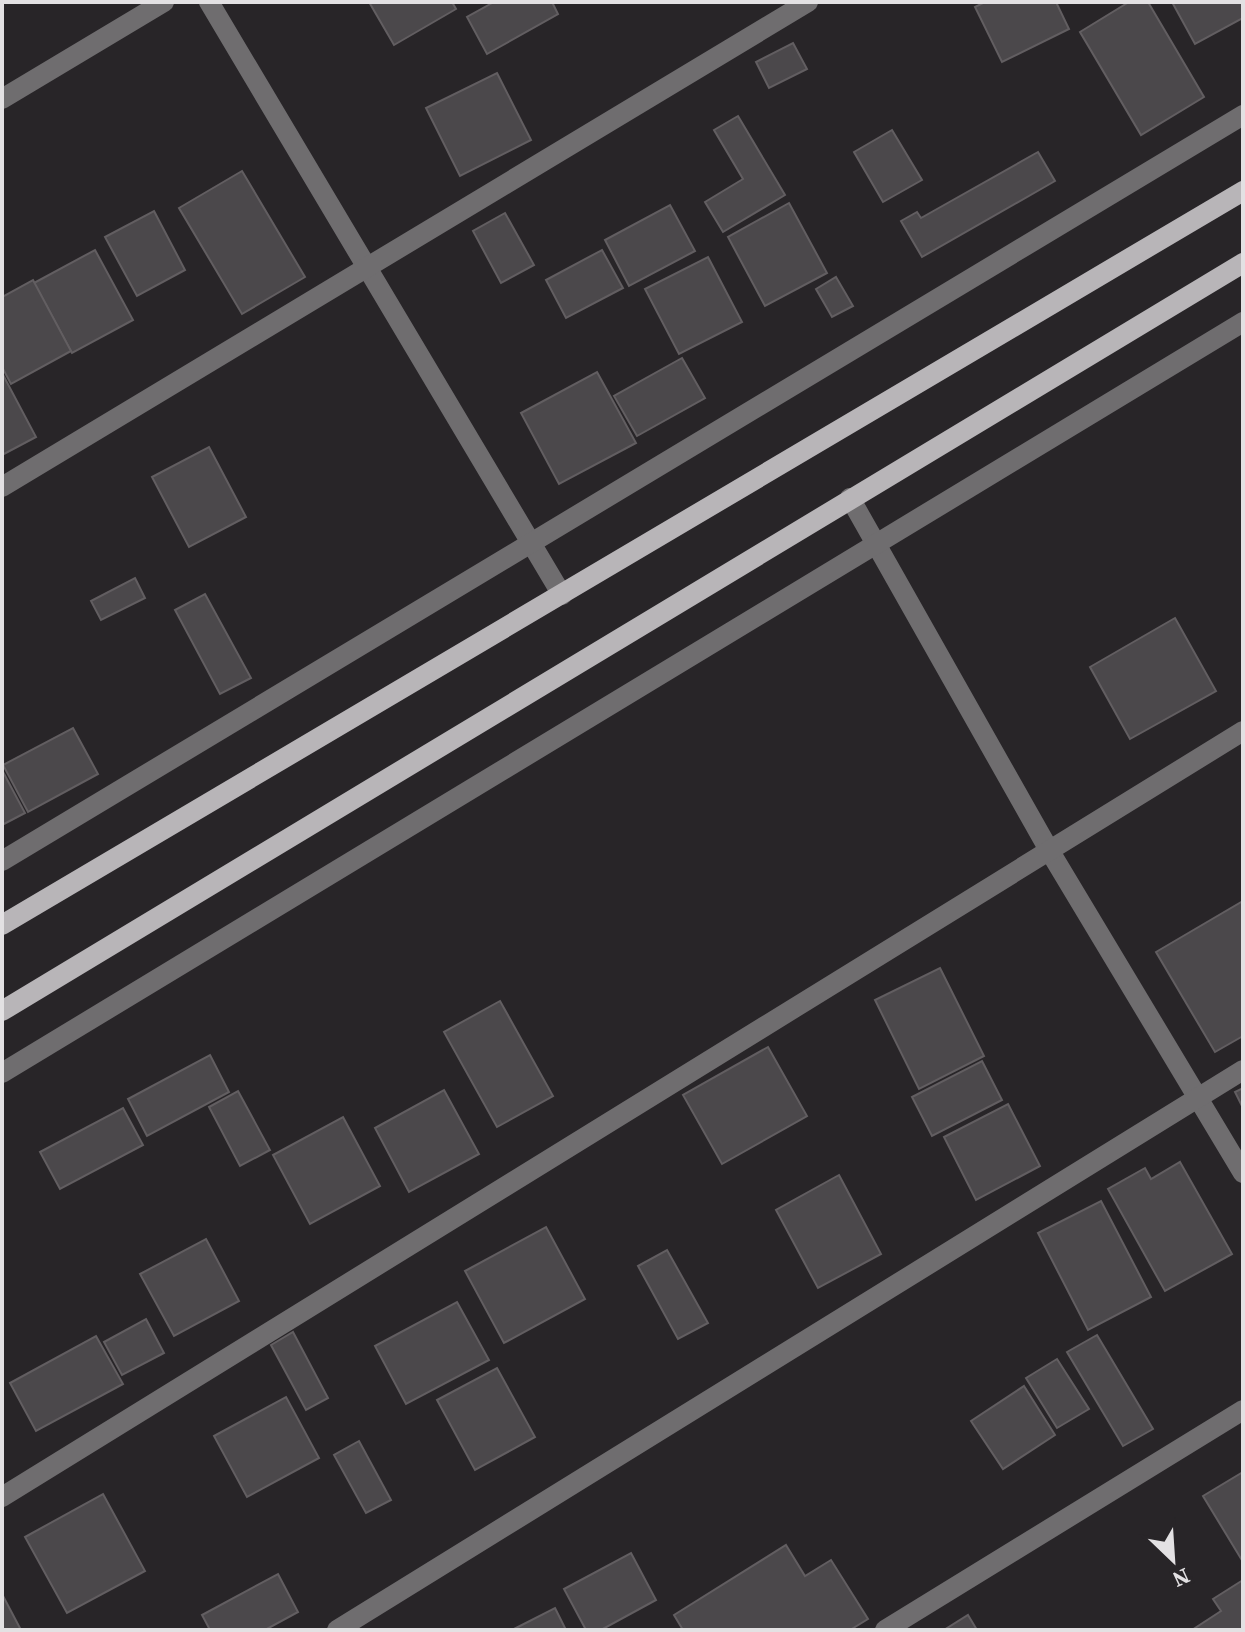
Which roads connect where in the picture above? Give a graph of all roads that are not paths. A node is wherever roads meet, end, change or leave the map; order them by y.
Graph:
1 (164, 2) edge
2 (209, 2) edge
3 (808, 2) edge
4 (2, 99) edge
5 (1243, 115) edge
6 (1243, 191) edge
7 (1243, 263) edge
8 (367, 267) junction
9 (1243, 322) edge
10 (2, 487) edge
11 (850, 498) junction
12 (531, 543) junction
13 (877, 544) junction
14 (562, 595) junction
15 (1243, 731) edge
16 (1049, 850) junction
17 (2, 861) edge
18 (2, 925) edge
19 (2, 1011) edge
20 (1243, 1070) edge
21 (2, 1073) edge
22 (1197, 1098) junction
23 (1243, 1173) edge
24 (1243, 1410) edge
25 (2, 1497) edge
26 (337, 1630) edge
27 (885, 1630) edge

1 - 4 street
2 - 8 street
3 - 8 street
5 - 12 street
6 - 14 main road
7 - 11 main road
8 - 10 street
8 - 12 street
9 - 13 street
11 - 13 street
11 - 19 main road
12 - 14 street
12 - 17 street
13 - 16 street
13 - 21 street
14 - 18 main road
15 - 16 street
16 - 22 street
16 - 25 street
20 - 22 street
22 - 23 street
22 - 26 street
24 - 27 street

